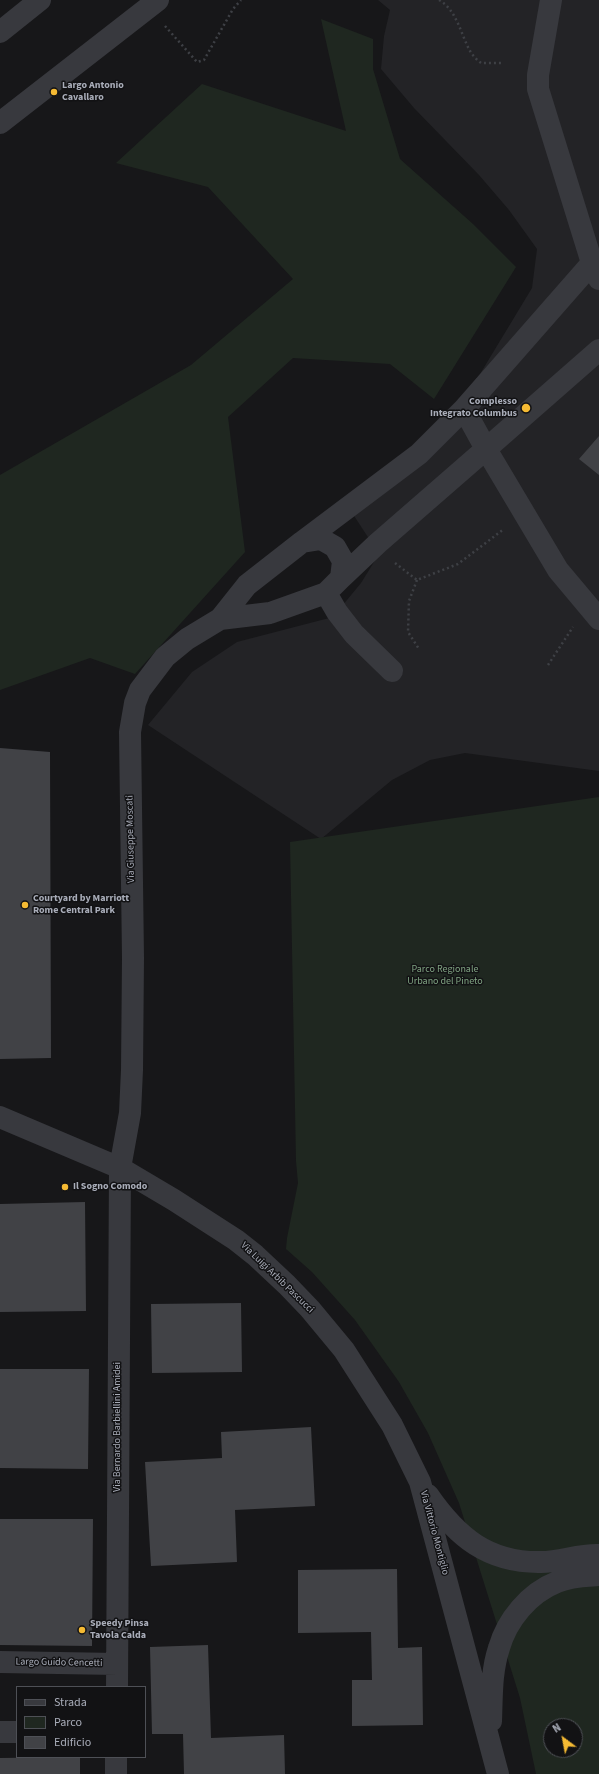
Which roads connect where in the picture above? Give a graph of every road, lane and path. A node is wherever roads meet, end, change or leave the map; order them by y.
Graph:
1 (40, 0) edge
2 (241, 0) edge
3 (440, 0) edge
4 (551, 0) edge
5 (154, 4) edge
6 (0, 32) edge
7 (501, 63) dead end
8 (0, 124) edge
9 (596, 271) edge
10 (599, 350) edge
11 (464, 409) junction
12 (486, 449) junction
13 (525, 514) junction
14 (302, 542) junction
15 (378, 543) junction
16 (341, 578) junction
17 (417, 580) junction
18 (326, 593) junction
19 (220, 619) junction
20 (599, 619) edge
21 (418, 649) dead end
22 (392, 671) dead end
23 (0, 1117) edge
24 (120, 1168) junction
25 (420, 1482) junction
26 (599, 1555) edge
27 (599, 1575) edge
28 (0, 1662) edge
29 (117, 1664) junction
30 (117, 1686) edge
31 (0, 1732) edge
32 (16, 1732) edge
33 (490, 1742) junction
34 (116, 1758) edge
35 (116, 1774) edge
36 (498, 1774) edge

1 - 6 street
2 - 5 path
3 - 7 path
4 - 9 street
5 - 8 street
9 - 11 street, Via Giuseppe Moscati
10 - 12 street, Via Giuseppe Moscati
11 - 12 street
11 - 14 street, Via Giuseppe Moscati
12 - 13 street
12 - 15 street, Via Giuseppe Moscati
13 - 17 path
13 - 20 street
14 - 16 street
14 - 19 street, Via Giuseppe Moscati
15 - 16 street, Via Giuseppe Moscati
15 - 17 path
16 - 18 street, Via Giuseppe Moscati
17 - 21 path
18 - 19 street, Via Giuseppe Moscati
18 - 22 street
19 - 24 street, Via Giuseppe Moscati
23 - 24 street, Via Luigi Arbib Pascucci
24 - 25 street, Via Luigi Arbib Pascucci
24 - 29 street, Via Bernardo Barbiellini Amidei
25 - 26 street, Via Vittorio Montiglio
25 - 33 street, Via Vittorio Montiglio
27 - 33 street, Via Vittorio Montiglio
28 - 29 street, Largo Guido Cencetti
29 - 30 street, Via Bernardo Barbiellini Amidei
31 - 32 street
33 - 36 street, Via Vittorio Montiglio
34 - 35 street

